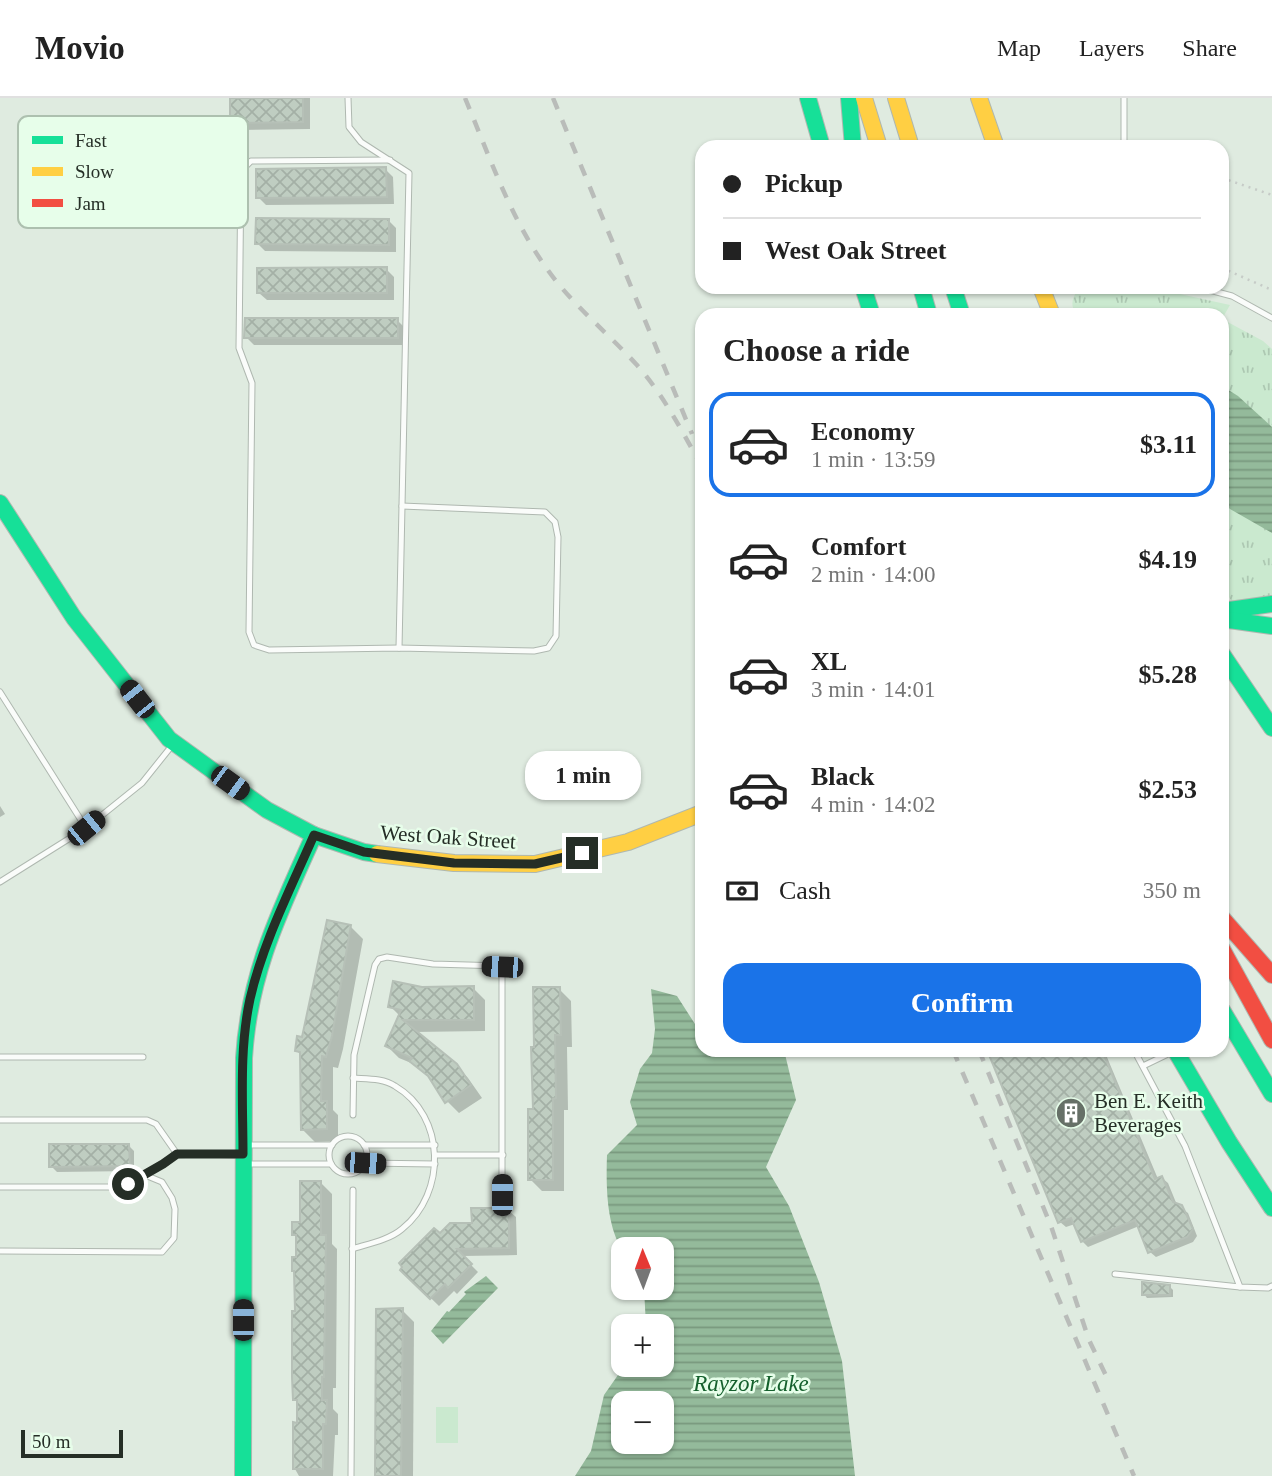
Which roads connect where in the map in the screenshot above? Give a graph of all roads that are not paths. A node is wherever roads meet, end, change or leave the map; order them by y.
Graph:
1 (348, 98) edge
2 (808, 98) edge
3 (849, 98) edge
4 (864, 98) edge
5 (896, 98) edge
6 (979, 98) edge
7 (1124, 98) edge
8 (820, 140) edge
9 (852, 140) edge
10 (877, 140) edge
11 (909, 140) edge
12 (994, 140) edge
13 (1124, 140) edge
14 (390, 160) junction
15 (248, 164) edge
16 (240, 228) edge
17 (1224, 294) edge
18 (1272, 318) edge
19 (0, 503) edge
20 (402, 506) junction
21 (1272, 604) edge
22 (1229, 610) edge
23 (1229, 620) edge
24 (1272, 626) edge
25 (400, 648) junction
26 (1229, 664) edge
27 (0, 692) edge
28 (1272, 728) edge
29 (174, 743) junction
30 (695, 816) edge
31 (86, 828) junction
32 (314, 835) junction
33 (0, 882) edge
34 (1229, 926) edge
35 (1229, 962) edge
36 (1272, 975) edge
37 (1229, 1022) edge
38 (1272, 1040) edge
39 (1138, 1057) edge
40 (1161, 1057) edge
41 (1179, 1057) edge
42 (0, 1058) edge
43 (143, 1058) dead end
44 (1143, 1066) junction
45 (353, 1077) junction
46 (1272, 1094) edge
47 (353, 1115) dead end
48 (0, 1120) edge
49 (332, 1145) junction
50 (435, 1145) junction
51 (364, 1146) junction
52 (177, 1154) junction
53 (243, 1155) junction
54 (435, 1155) junction
55 (503, 1155) junction
56 (365, 1163) junction
57 (331, 1164) junction
58 (435, 1164) junction
59 (145, 1175) junction
60 (0, 1187) edge
61 (353, 1190) dead end
62 (502, 1195) dead end
63 (1272, 1208) edge
64 (352, 1249) junction
65 (0, 1251) edge
66 (1115, 1274) dead end
67 (1272, 1286) edge
68 (1240, 1287) junction
69 (243, 1476) edge
70 (351, 1476) edge

1 - 14 lane
2 - 8 main road
3 - 9 main road
4 - 10 main road
5 - 11 main road
6 - 12 main road
7 - 13 lane
14 - 15 lane
14 - 20 lane
16 - 25 lane
17 - 18 lane
19 - 29 main road, West Oak Street
20 - 25 lane
20 - 25 lane
21 - 22 main road
23 - 24 main road
26 - 28 main road
27 - 31 lane
29 - 31 lane
29 - 32 main road, West Oak Street
30 - 32 main road, West Oak Street
31 - 33 lane
32 - 53 main road
34 - 36 main road
35 - 38 main road
37 - 46 main road
39 - 44 lane
40 - 44 lane
41 - 63 main road
42 - 43 lane
44 - 68 lane
45 - 47 lane
45 - 50 lane
45 - 55 lane
48 - 52 lane
49 - 51 lane
49 - 53 lane
49 - 57 lane
50 - 51 lane
50 - 54 lane
51 - 56 lane
52 - 53 lane
52 - 59 lane
53 - 57 lane
53 - 69 main road
54 - 55 lane
54 - 58 lane
55 - 62 lane
56 - 57 lane
56 - 58 lane
58 - 64 lane
59 - 60 lane
59 - 65 lane
61 - 64 lane
64 - 70 lane
66 - 68 lane
67 - 68 lane

